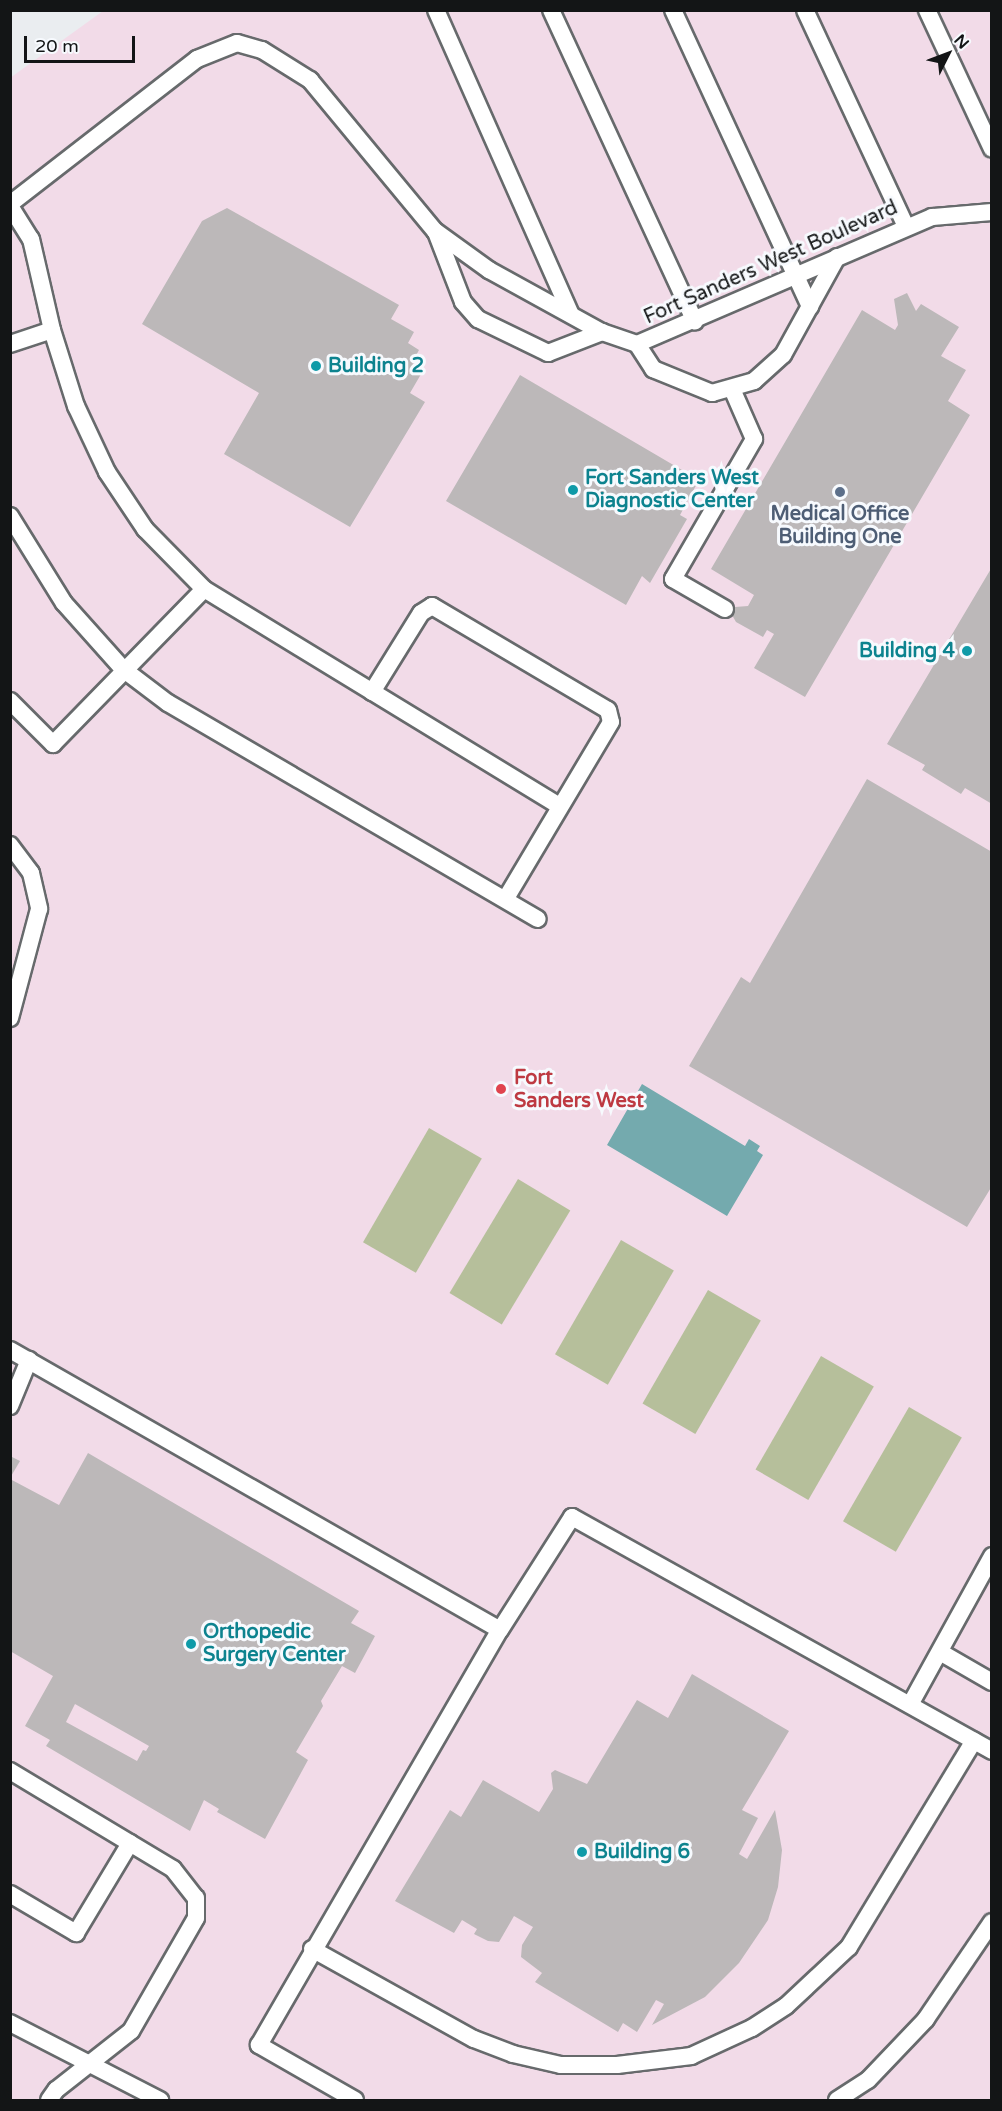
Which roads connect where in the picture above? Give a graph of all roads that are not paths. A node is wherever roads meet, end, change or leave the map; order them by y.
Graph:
1 (436, 10) edge
2 (551, 10) edge
3 (673, 10) edge
4 (805, 10) edge
5 (927, 10) edge
6 (992, 149) edge
7 (10, 205) edge
8 (989, 208) edge
9 (906, 227) junction
10 (435, 231) junction
11 (837, 257) junction
12 (796, 277) junction
13 (810, 307) junction
14 (570, 313) junction
15 (695, 321) junction
16 (52, 330) junction
17 (602, 332) junction
18 (10, 344) edge
19 (637, 344) junction
20 (732, 389) junction
21 (10, 516) edge
22 (204, 589) junction
23 (725, 609) dead end
24 (123, 669) junction
25 (372, 692) junction
26 (10, 701) edge
27 (559, 806) junction
28 (10, 845) edge
29 (506, 898) junction
30 (538, 919) dead end
31 (10, 1018) edge
32 (10, 1350) edge
33 (29, 1360) junction
34 (10, 1406) edge
35 (991, 1557) edge
36 (500, 1630) junction
37 (940, 1652) junction
38 (992, 1682) edge
39 (911, 1703) junction
40 (974, 1741) junction
41 (992, 1751) edge
42 (10, 1771) edge
43 (130, 1844) junction
44 (10, 1894) edge
45 (992, 1922) edge
46 (312, 1949) junction
47 (10, 2023) edge
48 (90, 2065) junction
49 (49, 2100) edge
50 (160, 2100) edge
51 (355, 2100) edge
52 (837, 2100) edge

1 - 14 lane
2 - 15 lane
3 - 12 lane
4 - 9 lane
5 - 6 lane
7 - 10 lane, Fort Sanders West Boulevard
7 - 16 lane
8 - 9 lane, Fort Sanders West Boulevard
9 - 11 lane, Fort Sanders West Boulevard
10 - 14 lane, Fort Sanders West Boulevard
10 - 17 lane
11 - 12 lane, Fort Sanders West Boulevard
11 - 13 lane
12 - 13 lane
12 - 15 lane, Fort Sanders West Boulevard
13 - 20 lane
14 - 17 lane, Fort Sanders West Boulevard
15 - 19 lane, Fort Sanders West Boulevard
16 - 18 lane
16 - 22 lane
17 - 19 lane, Fort Sanders West Boulevard
19 - 20 lane
20 - 23 lane
21 - 24 lane
22 - 24 lane
22 - 25 lane
24 - 26 lane
24 - 29 lane
25 - 27 lane
25 - 27 lane
27 - 29 lane
28 - 31 lane
29 - 30 lane
32 - 33 lane
33 - 34 lane
33 - 36 lane
35 - 37 lane
36 - 39 lane
36 - 46 lane
37 - 38 lane
37 - 39 lane
39 - 40 lane
40 - 41 lane
40 - 46 lane
42 - 43 lane
43 - 44 lane
43 - 48 lane
45 - 52 lane
46 - 51 lane
47 - 48 lane
48 - 49 lane
48 - 50 lane

